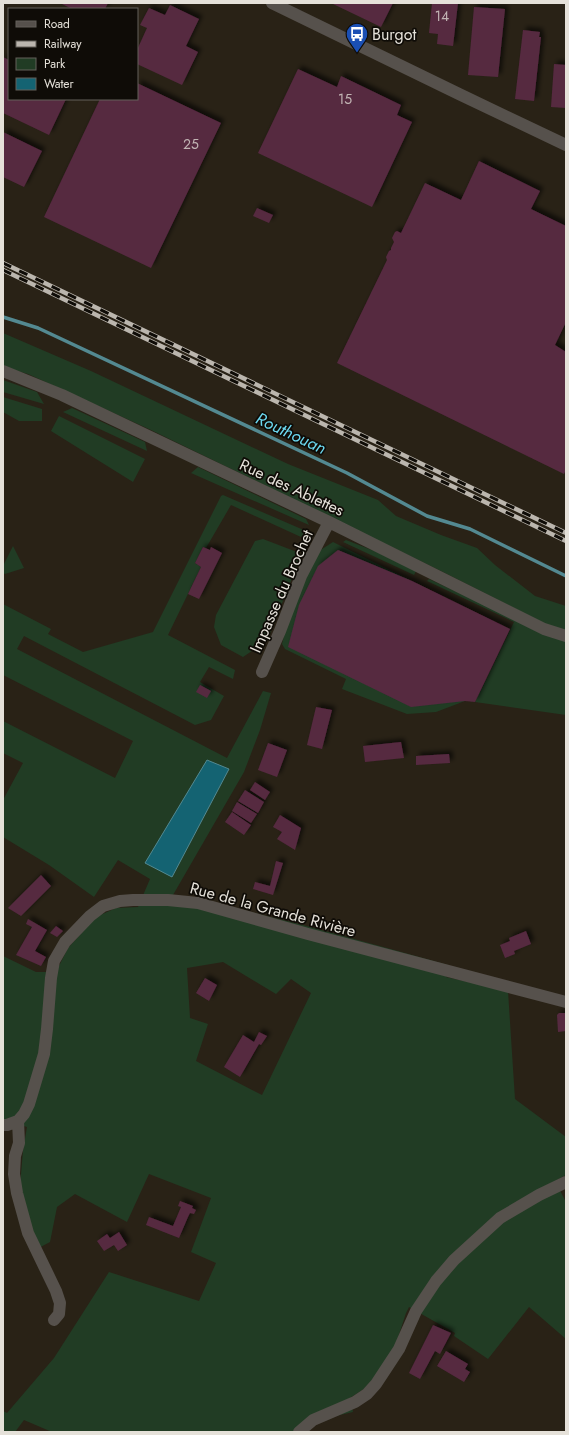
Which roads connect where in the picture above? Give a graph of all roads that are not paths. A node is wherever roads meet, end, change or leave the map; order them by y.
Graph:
1 (272, 3) edge
2 (566, 144) edge
3 (3, 371) edge
4 (329, 522) junction
5 (566, 636) edge
6 (262, 672) dead end
7 (566, 1002) edge
8 (18, 1121) junction
9 (3, 1125) edge
10 (566, 1182) edge
11 (54, 1320) dead end
12 (299, 1432) edge

1 - 2 street
3 - 4 street, Rue des Ablettes
4 - 5 street, Rue des Ablettes
4 - 6 street, Impasse du Brochet
7 - 8 street, Rue de la Grande Rivière
8 - 9 street
8 - 11 street
10 - 12 street

